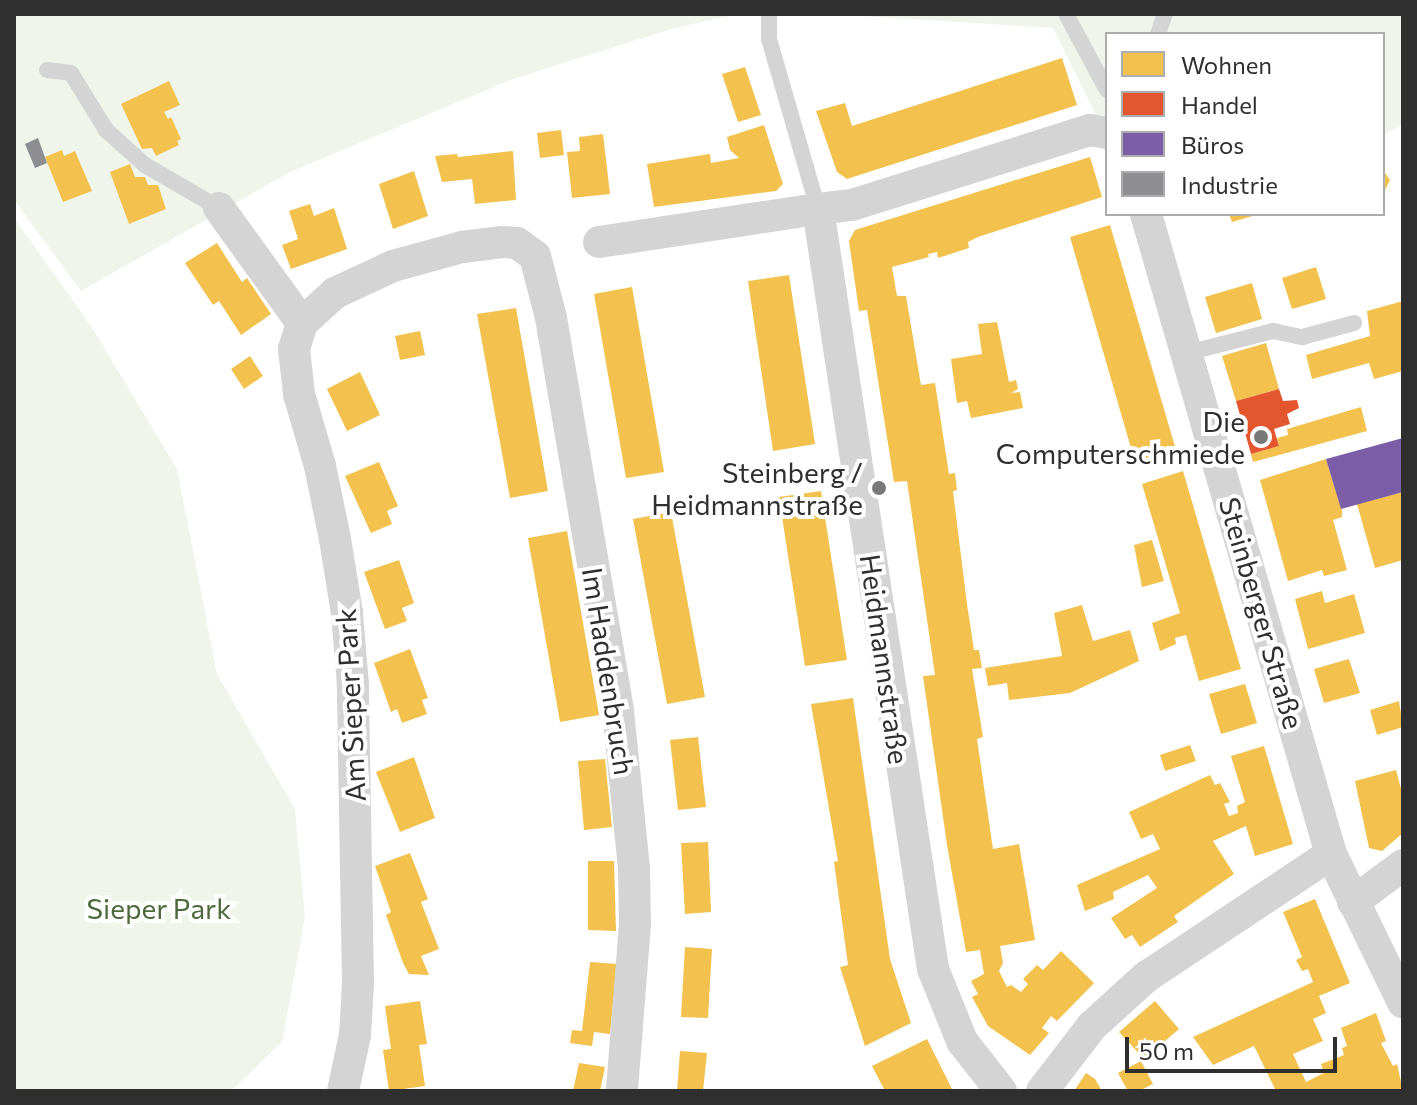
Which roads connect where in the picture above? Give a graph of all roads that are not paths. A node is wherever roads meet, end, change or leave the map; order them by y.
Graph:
1 (769, 14) edge
2 (1066, 14) edge
3 (47, 70) dead end
4 (1105, 86) edge
5 (1105, 133) edge
6 (219, 208) joint
7 (818, 209) junction
8 (1147, 216) edge
9 (599, 242) dead end
10 (302, 323) junction
11 (1354, 323) dead end
12 (1187, 353) junction
13 (1331, 854) junction
14 (1403, 865) edge
15 (1353, 902) junction
16 (1403, 1002) edge
17 (343, 1091) edge
18 (622, 1091) edge
19 (1001, 1091) edge
20 (1042, 1091) edge

1 - 7 lane
2 - 4 lane
3 - 6 lane
5 - 7 street
6 - 10 street
7 - 9 street
7 - 19 street, Heidmannstraße
8 - 12 street, Steinberger Straße
10 - 17 street, Am Sieper Park
10 - 18 street, Im Haddenbruch
11 - 12 lane
12 - 13 street, Steinberger Straße
13 - 15 street, Steinberger Straße
13 - 20 street
14 - 15 street
15 - 16 street, Steinberger Straße

